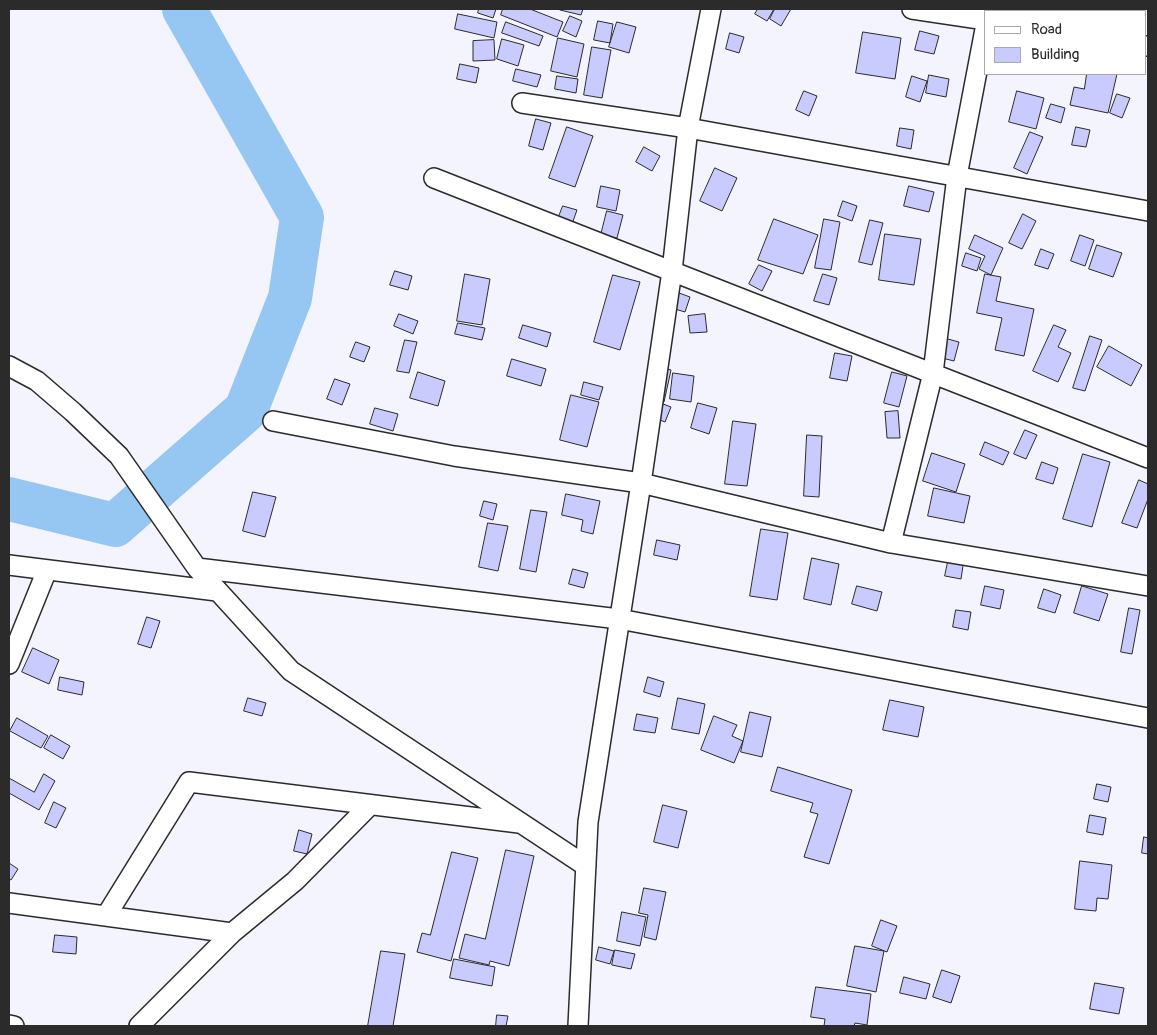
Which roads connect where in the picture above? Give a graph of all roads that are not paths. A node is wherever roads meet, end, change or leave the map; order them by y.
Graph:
1 (711, 9) edge
2 (912, 9) edge
3 (984, 22) edge
4 (984, 33) edge
5 (522, 103) dead end
6 (688, 128) junction
7 (957, 176) junction
8 (434, 178) dead end
9 (1148, 211) edge
10 (672, 271) junction
11 (9, 366) edge
12 (932, 373) junction
13 (273, 421) dead end
14 (1148, 458) edge
15 (641, 483) junction
16 (891, 543) junction
17 (9, 565) edge
18 (197, 568) junction
19 (47, 570) junction
20 (1148, 586) edge
21 (217, 591) junction
22 (619, 619) junction
23 (9, 664) edge
24 (1148, 718) edge
25 (370, 805) junction
26 (522, 824) junction
27 (586, 866) junction
28 (9, 903) edge
29 (106, 916) junction
30 (232, 933) junction
31 (9, 1025) edge
32 (14, 1026) edge
33 (139, 1026) edge
34 (578, 1026) edge

1 - 6 street
2 - 3 street
4 - 7 street
5 - 6 street
6 - 7 street
6 - 10 street
7 - 9 street
7 - 12 street
8 - 10 street
10 - 12 street
10 - 15 street
11 - 18 street
12 - 14 street
12 - 16 street
13 - 15 street
15 - 16 street
15 - 22 street
16 - 20 street
17 - 19 street
18 - 21 street
18 - 22 street
19 - 21 street
19 - 23 street
21 - 26 street
22 - 24 street
22 - 27 street
25 - 26 street
25 - 29 street
25 - 30 street
26 - 27 street
27 - 34 street
28 - 29 street
29 - 30 street
30 - 33 street
31 - 32 street

